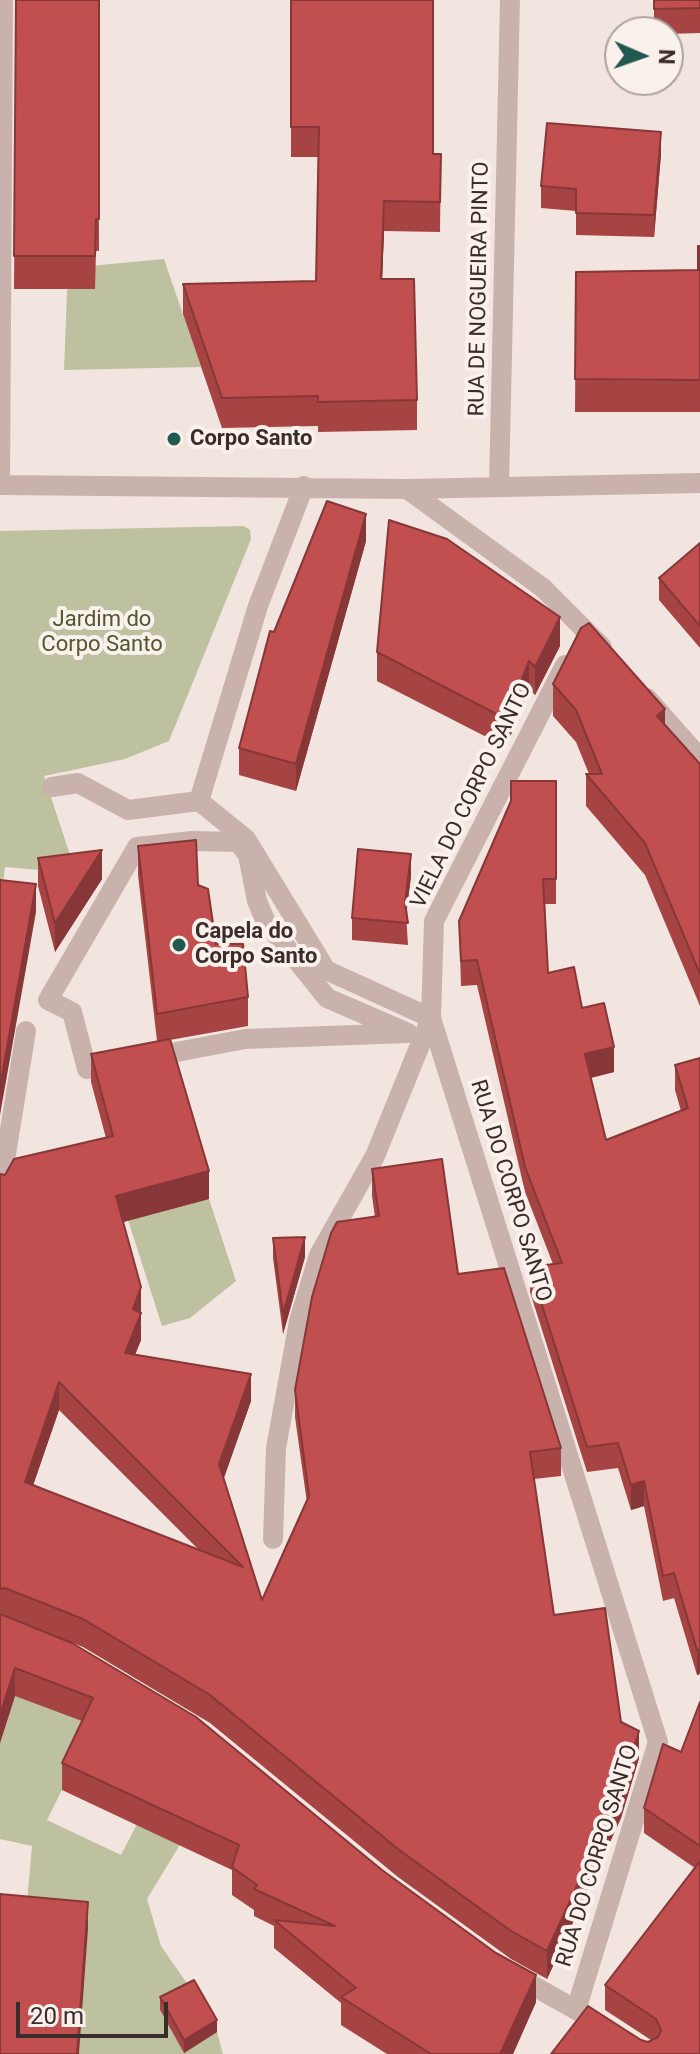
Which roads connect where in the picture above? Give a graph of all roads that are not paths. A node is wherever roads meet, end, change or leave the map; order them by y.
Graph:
1 (3, 0) edge
2 (510, 0) edge
3 (700, 483) edge
4 (0, 485) edge
5 (304, 486) junction
6 (499, 486) junction
7 (407, 489) junction
8 (584, 627) junction
9 (614, 661) edge
10 (634, 684) edge
11 (700, 758) edge
12 (52, 787) dead end
13 (199, 801) junction
14 (431, 1018) junction
15 (26, 1031) dead end
16 (87, 1069) joint
17 (0, 1191) edge
18 (273, 1539) dead end
19 (491, 1961) edge
20 (576, 2010) junction
21 (600, 2023) edge

1 - 4 street
2 - 6 street, RUA DE NOGUEIRA PINTO
3 - 6 street
4 - 5 street
5 - 7 street
5 - 13 street
6 - 7 street
7 - 8 street
8 - 9 street
8 - 14 street, VIELA DO CORPO SANTO
10 - 11 street
12 - 13 street
13 - 14 street
14 - 18 street, VIELA DO CORPO SANTO
14 - 20 street, RUA DO CORPO SANTO
15 - 17 street
16 - 16 street
19 - 20 street
20 - 21 street

